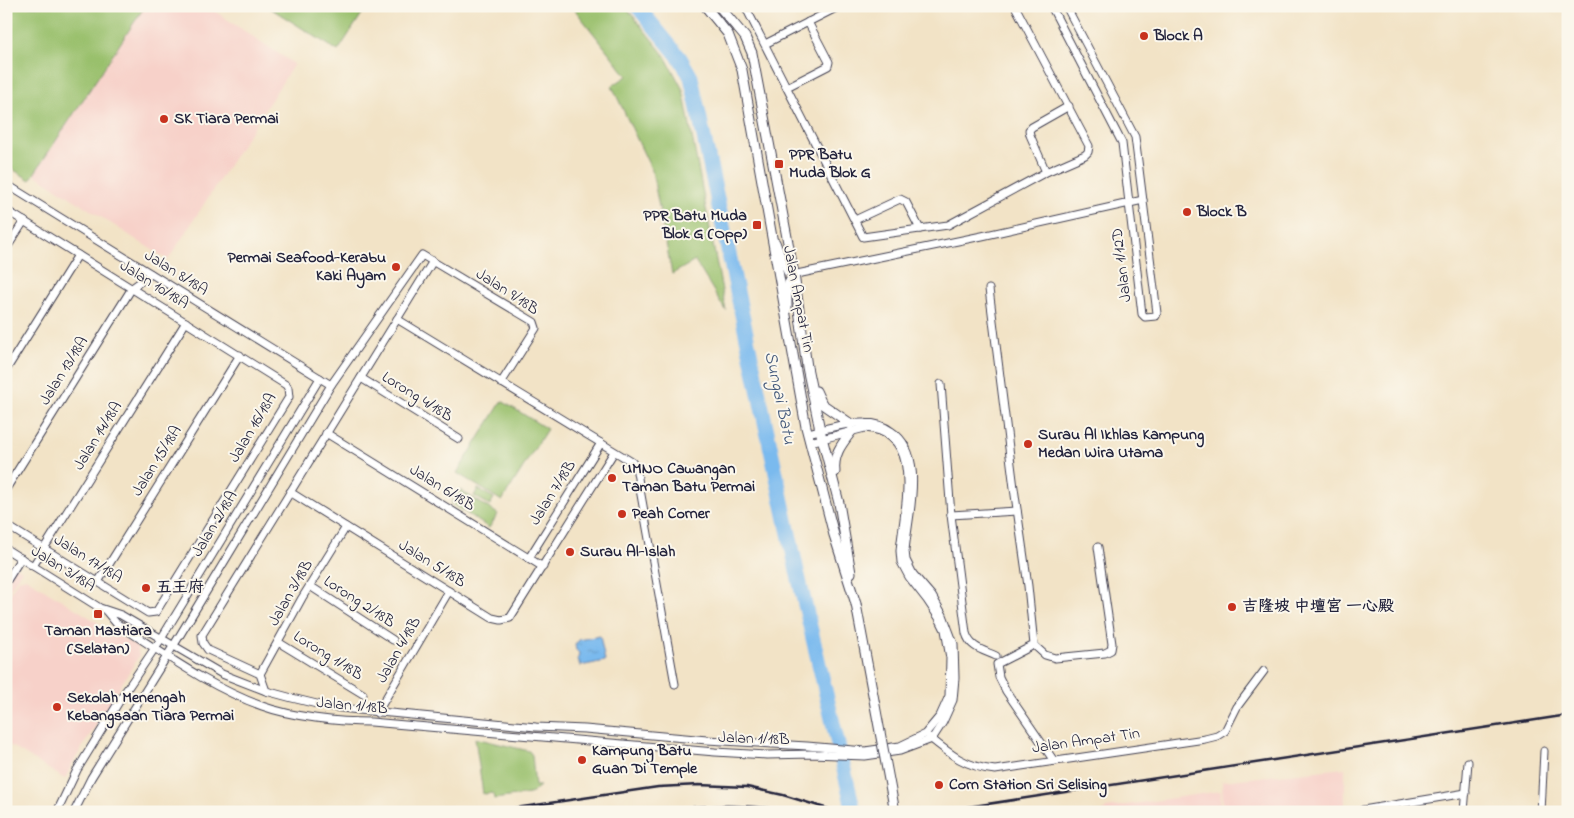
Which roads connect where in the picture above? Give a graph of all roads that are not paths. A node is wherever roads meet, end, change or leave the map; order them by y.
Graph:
1 (705, 6) edge
2 (719, 6) edge
3 (745, 6) edge
4 (840, 6) edge
5 (1015, 6) edge
6 (1051, 6) edge
7 (1066, 6) edge
8 (808, 22) junction
9 (765, 44) junction
10 (787, 87) junction
11 (1069, 106) junction
12 (1046, 172) junction
13 (6, 184) edge
14 (1143, 200) junction
15 (1129, 202) junction
16 (6, 210) edge
17 (855, 220) junction
18 (24, 221) junction
19 (769, 228) junction
20 (920, 229) junction
21 (6, 250) edge
22 (78, 255) junction
23 (433, 261) junction
24 (151, 274) junction
25 (794, 274) junction
26 (132, 288) junction
27 (989, 289) dead end
28 (397, 319) junction
29 (186, 322) junction
30 (788, 325) junction
31 (805, 352) junction
32 (240, 356) junction
33 (6, 370) edge
34 (320, 378) junction
35 (361, 378) junction
36 (501, 383) junction
37 (941, 384) dead end
38 (286, 385) joint
39 (330, 385) junction
40 (851, 428) junction
41 (326, 434) junction
42 (822, 435) junction
43 (809, 438) junction
44 (459, 439) dead end
45 (601, 443) junction
46 (614, 452) junction
47 (6, 489) edge
48 (290, 492) junction
49 (838, 503) junction
50 (1017, 511) junction
51 (951, 516) junction
52 (6, 525) edge
53 (346, 527) junction
54 (1098, 546) dead end
55 (44, 548) junction
56 (6, 550) edge
57 (21, 558) junction
58 (529, 558) junction
59 (33, 566) junction
60 (543, 567) junction
61 (6, 582) edge
62 (98, 582) junction
63 (310, 586) junction
64 (449, 591) junction
65 (856, 604) junction
66 (106, 611) junction
67 (156, 612) joint
68 (161, 639) junction
69 (393, 640) dead end
70 (278, 642) junction
71 (1034, 645) junction
72 (173, 646) junction
73 (155, 647) junction
74 (168, 655) junction
75 (996, 656) dead end
76 (1264, 671) dead end
77 (260, 674) junction
78 (245, 683) junction
79 (675, 684) dead end
80 (266, 690) junction
81 (363, 694) dead end
82 (378, 711) junction
83 (371, 722) junction
84 (925, 734) junction
85 (932, 739) junction
86 (762, 743) junction
87 (1544, 750) dead end
88 (865, 753) junction
89 (758, 755) junction
90 (767, 755) junction
91 (1054, 761) junction
92 (1468, 762) dead end
93 (1466, 793) junction
94 (1393, 809) edge
95 (1363, 810) dead end
96 (57, 812) edge
97 (74, 812) edge
98 (895, 812) edge
99 (1464, 812) edge
100 (1541, 812) edge

1 - 19 street, Jalan Ampat Tin
2 - 25 street, Jalan Ampat Tin
3 - 9 street
4 - 8 street
5 - 11 street
6 - 15 street, Jalan 1/12D
7 - 14 street, Jalan 1/12D
8 - 9 street
8 - 10 street
9 - 10 street
10 - 17 street
11 - 12 street
11 - 12 street
12 - 20 street
13 - 24 street, Jalan 8/18A
14 - 15 street
14 - 15 street, Jalan 1/12D
15 - 25 street
16 - 18 street, Jalan 10/18A
17 - 20 street
17 - 20 street
18 - 21 street
18 - 22 street, Jalan 10/18A
19 - 25 street
19 - 30 street, Jalan Ampat Tin
22 - 26 street, Jalan 10/18A
22 - 33 street
23 - 28 street
23 - 36 street, Jalan 9/18B
23 - 39 street, Jalan 2/18A
24 - 26 street, Jalan 13/18A
24 - 34 street, Jalan 8/18A
25 - 30 street
25 - 31 street, Jalan Ampat Tin
26 - 29 street, Jalan 10/18A
26 - 47 street, Jalan 13/18A
27 - 50 street
28 - 35 street
28 - 36 street
29 - 32 street, Jalan 10/18A
29 - 55 street, Jalan 14/18A
30 - 43 street, Jalan Ampat Tin
31 - 40 street
31 - 42 street, Jalan Ampat Tin
32 - 38 street, Jalan 10/18A
32 - 62 street, Jalan 15/18A
34 - 39 street, Jalan 8/18A
34 - 68 street, Jalan 2/18A
35 - 41 street
35 - 44 street, Lorong 4/18B
36 - 45 street
37 - 51 street
38 - 67 street, Jalan 16/18A
39 - 72 street, Jalan 2/18A
40 - 42 street, Jalan 1/18B
40 - 49 street
40 - 84 street, Jalan 1/18B
40 - 85 street, Jalan 1/18B
41 - 48 street
41 - 58 street, Jalan 6/18B
42 - 43 street, Jalan 1/18B
42 - 49 street, Jalan Ampat Tin
43 - 65 street, Jalan Ampat Tin
45 - 46 street
45 - 58 street, Jalan 7/18B
46 - 60 street, Jalan 7/18B
46 - 79 street
48 - 53 street, Jalan 5/18B
48 - 77 street
49 - 65 street, Jalan Ampat Tin
50 - 51 street
50 - 71 street
51 - 75 street
52 - 55 street, Jalan 17/18A
53 - 63 street, Jalan 3/18B
53 - 64 street, Jalan 5/18B
54 - 71 street
55 - 59 street, Jalan 14/18A
55 - 62 street, Jalan 17/18A
56 - 57 street, Jalan 3/18A
57 - 59 street, Jalan 3/18A
57 - 61 street
58 - 60 street, Jalan 6/18B
59 - 66 street, Jalan 3/18A
60 - 64 street, Jalan 5/18B
62 - 67 street, Jalan 17/18A
63 - 69 street, Lorong 2/18B
63 - 70 street, Jalan 3/18B
64 - 82 street, Jalan 4/18B
65 - 98 street, Jalan Ampat Tin, bridge
66 - 68 street, Jalan 3/18A
66 - 73 street, Jalan 3/18A
68 - 72 street, Jalan 3/18A
68 - 73 street, Jalan 2/18A
70 - 77 street, Jalan 3/18B
70 - 81 street, Lorong 1/18B
71 - 91 street
72 - 74 street, Jalan 2/18A
72 - 78 street, Jalan 1/18B
73 - 74 street, Jalan 3/18A
73 - 96 street, Jalan 2/18A
74 - 83 street, Jalan 1/18B
74 - 97 street, Jalan 2/18A
76 - 91 street, Jalan Ampat Tin
77 - 78 street
77 - 80 street
78 - 80 street, Jalan 1/18B
80 - 82 street, Jalan 1/18B
82 - 83 street, Jalan 4/18B
82 - 86 street, Jalan 1/18B
83 - 89 street, Jalan 1/18B
84 - 85 street, Jalan Ampat Tin
84 - 88 street, Jalan 1/18B
85 - 88 street, Jalan 1/18B
85 - 91 street, Jalan Ampat Tin
86 - 88 street, Jalan 1/18B
86 - 89 street
86 - 90 street
87 - 100 street
88 - 90 street, Jalan 1/18B
89 - 90 street, Jalan 1/18B
92 - 93 street
93 - 94 street
93 - 99 street
94 - 95 street

